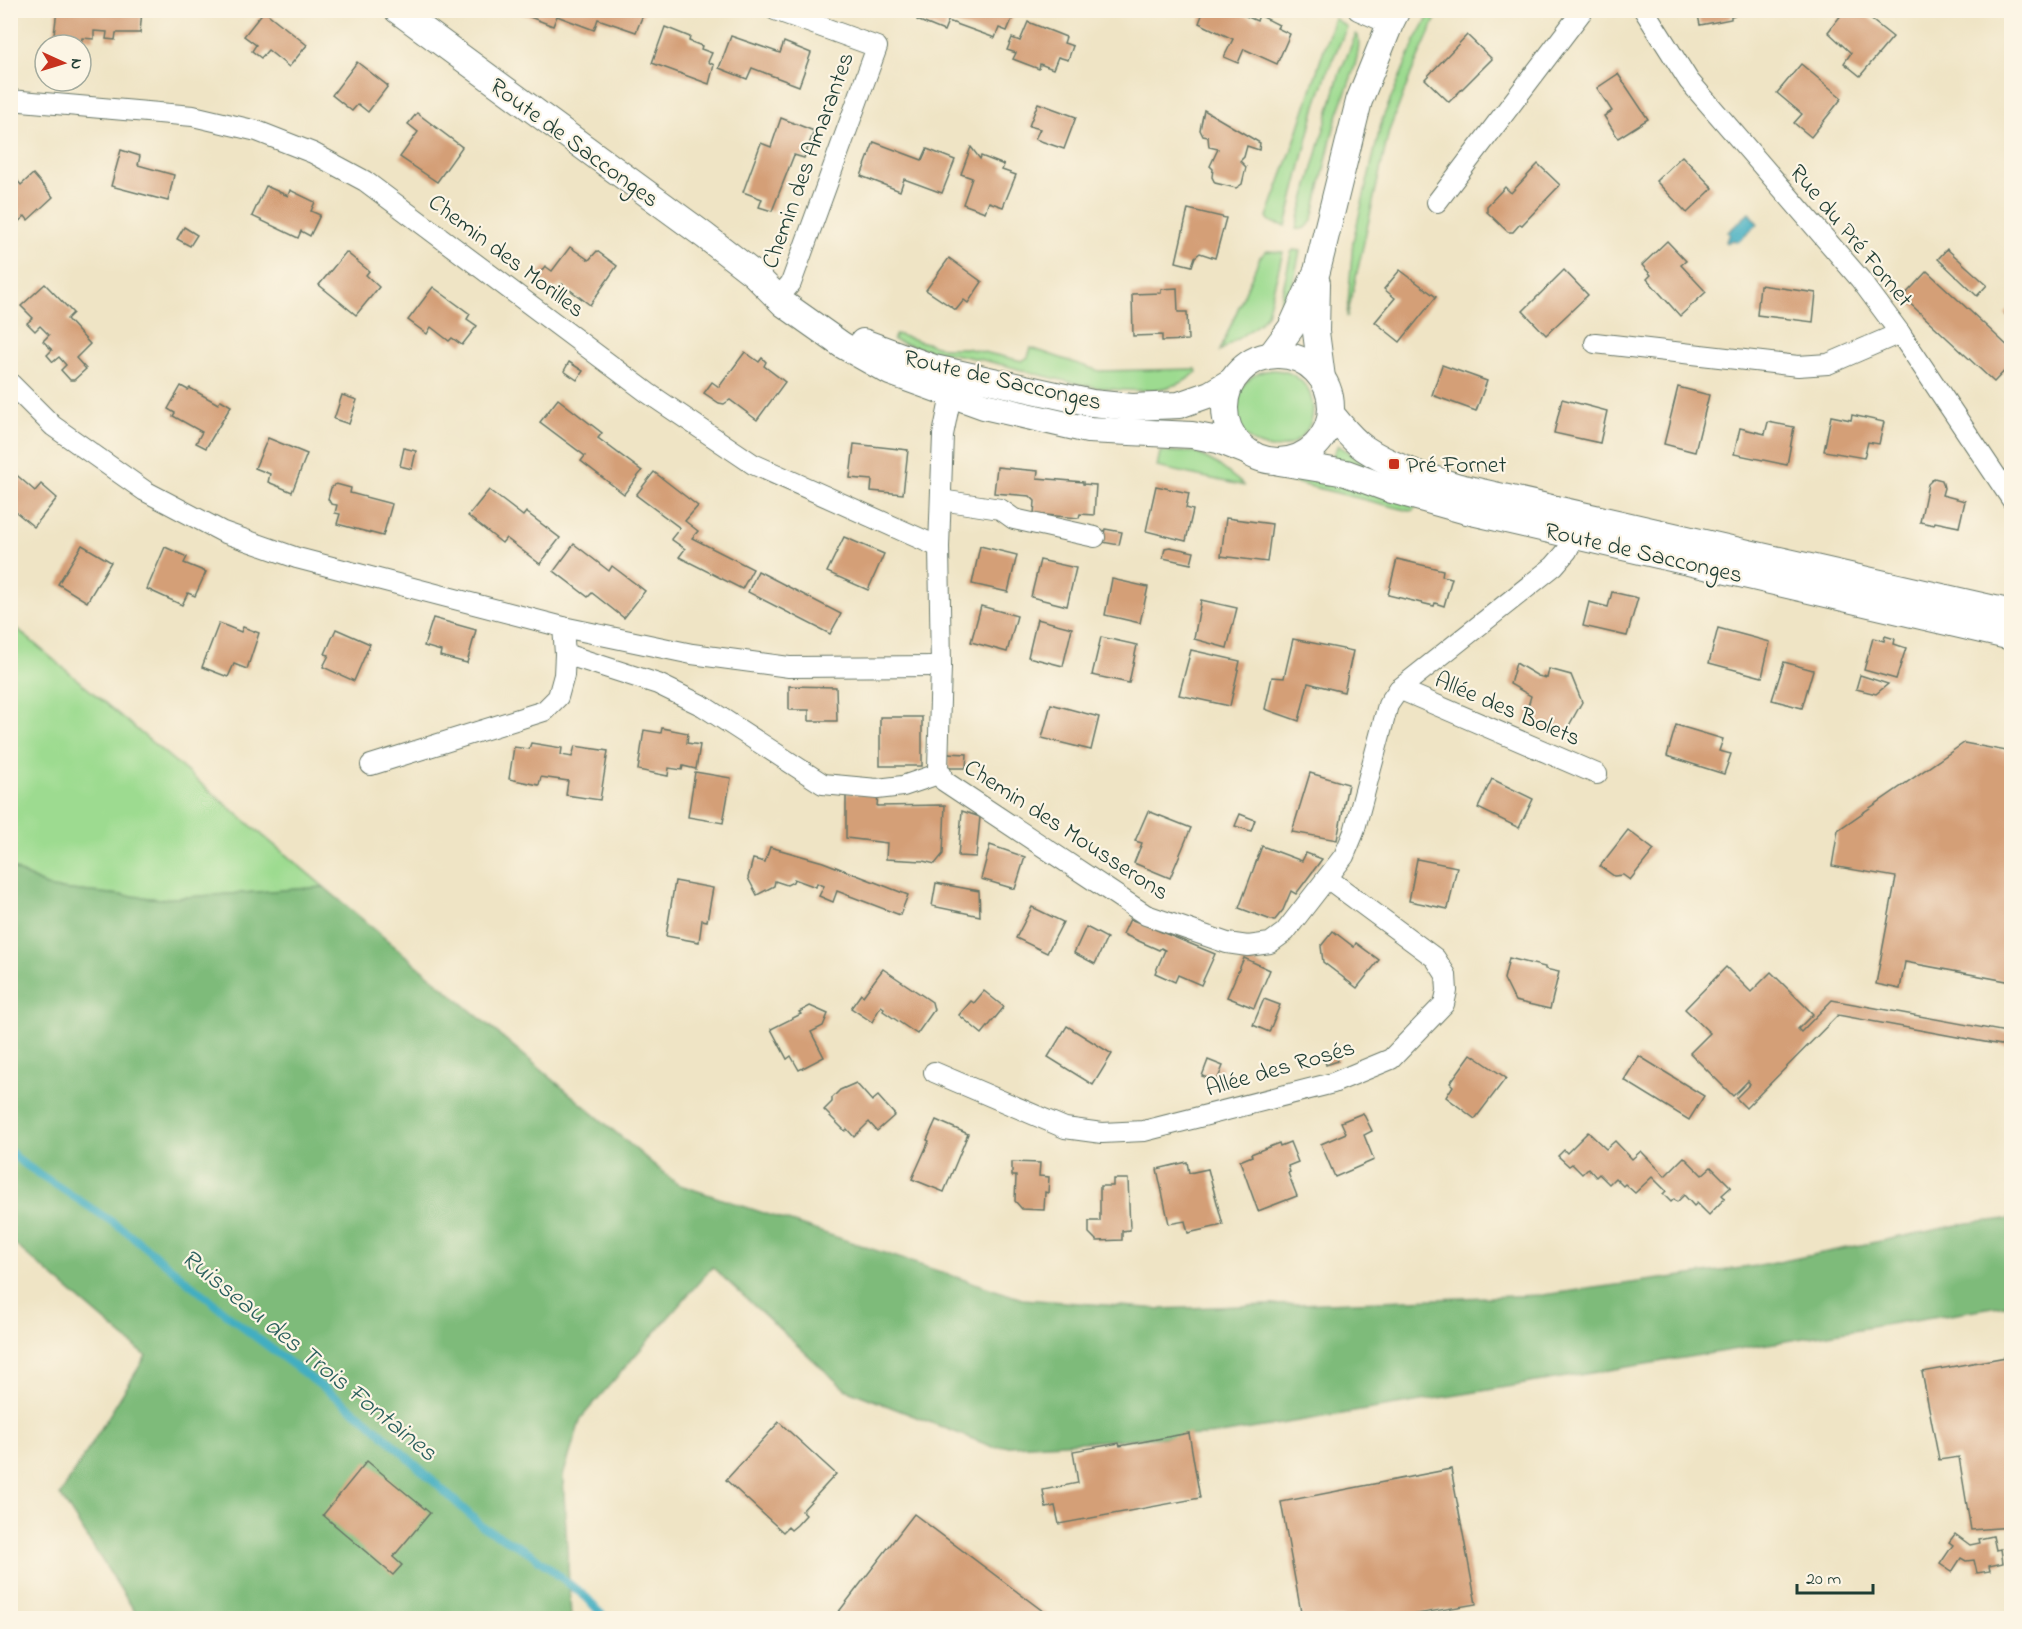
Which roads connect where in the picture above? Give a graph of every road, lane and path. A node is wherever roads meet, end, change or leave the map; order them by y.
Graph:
1 (397, 10) edge
2 (775, 10) edge
3 (1358, 10) edge
4 (1583, 10) edge
5 (1644, 10) edge
6 (1394, 17) edge
7 (10, 100) edge
8 (1437, 202) dead end
9 (1317, 271) junction
10 (754, 274) junction
11 (784, 290) junction
12 (1900, 333) junction
13 (1595, 343) dead end
14 (1271, 355) junction
15 (934, 368) junction
16 (1322, 378) junction
17 (989, 380) junction
18 (1232, 381) junction
19 (10, 383) edge
20 (951, 395) junction
21 (1331, 414) junction
22 (1246, 451) junction
23 (1279, 462) junction
24 (941, 500) junction
25 (2012, 500) edge
26 (1575, 535) junction
27 (1095, 537) dead end
28 (939, 547) junction
29 (2012, 613) edge
30 (563, 627) junction
31 (2012, 637) edge
32 (565, 654) junction
33 (941, 666) junction
34 (1399, 689) junction
35 (371, 765) dead end
36 (941, 773) junction
37 (1596, 774) dead end
38 (1327, 878) junction
39 (934, 1072) dead end

1 - 10 street, Route de Sacconges
2 - 11 street, Chemin des Amarantes
3 - 6 street
4 - 8 street
5 - 12 street, Rue du Pré Fornet
6 - 9 street
7 - 28 street, Chemin des Morilles
9 - 14 street
9 - 16 street
10 - 11 street, Route de Sacconges
10 - 20 street, Route de Sacconges
11 - 15 street, Route de Sacconges
12 - 13 street
12 - 25 street, Rue du Pré Fornet
14 - 16 street
14 - 18 street
15 - 17 street, Route de Sacconges
15 - 20 street
16 - 21 street
17 - 18 street, Route de Sacconges
17 - 20 street
18 - 22 street
19 - 30 street
20 - 22 street, Route de Sacconges
20 - 24 street, Chemin des Mousserons
21 - 23 street
21 - 29 street, Route de Sacconges
22 - 23 street
23 - 26 street, Route de Sacconges
24 - 27 street
24 - 28 street, Chemin des Mousserons
26 - 31 street, Route de Sacconges
26 - 34 street, Chemin des Mousserons
28 - 33 street, Chemin des Mousserons
30 - 32 street
30 - 33 street
32 - 35 street
32 - 36 street
33 - 36 street, Chemin des Mousserons
34 - 37 street, Allée des Bolets
34 - 38 street, Chemin des Mousserons
36 - 38 street, Chemin des Mousserons
38 - 39 street, Allée des Rosés

